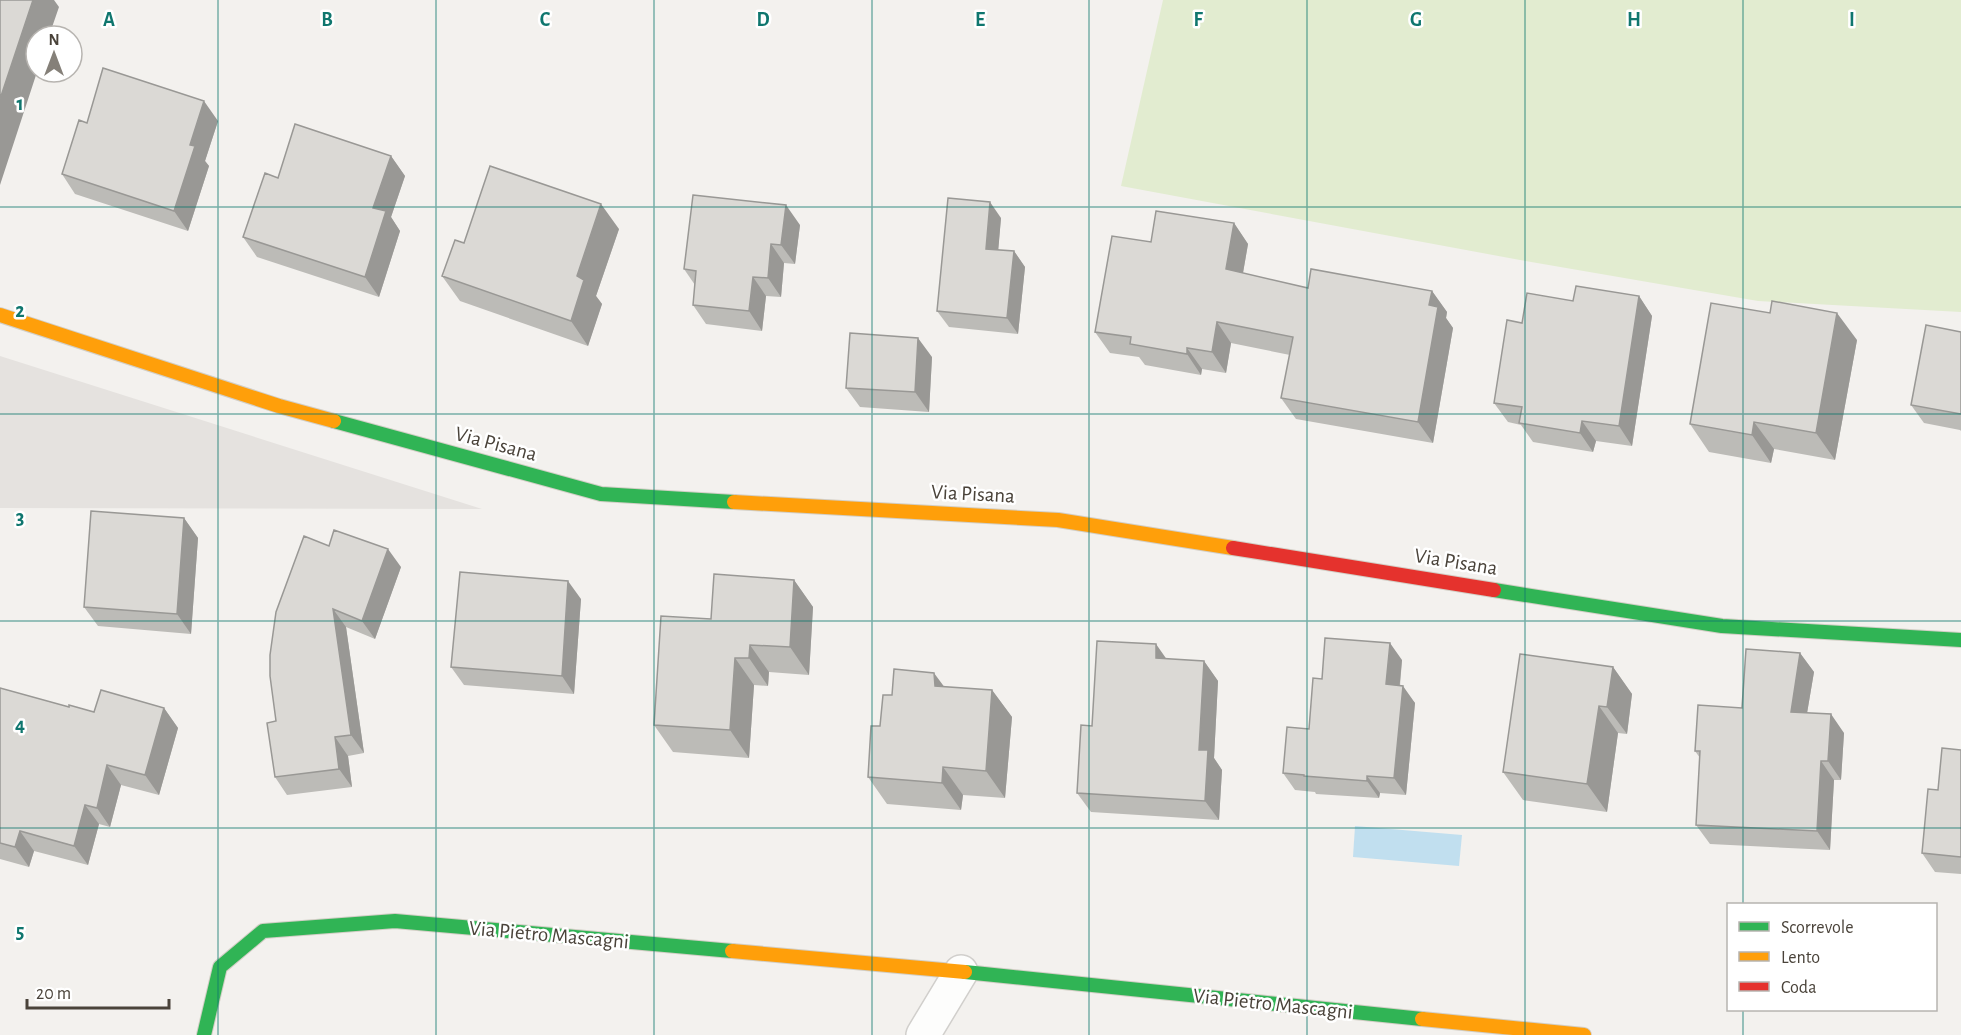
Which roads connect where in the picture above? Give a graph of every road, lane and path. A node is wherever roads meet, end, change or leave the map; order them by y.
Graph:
1 (0, 315) edge
2 (1961, 640) edge
3 (961, 972) junction
4 (204, 1035) edge
5 (923, 1035) edge
6 (1584, 1035) edge

1 - 2 street, Via Pisana
3 - 4 street, Via Pietro Mascagni
3 - 5 street
3 - 6 street, Via Pietro Mascagni

